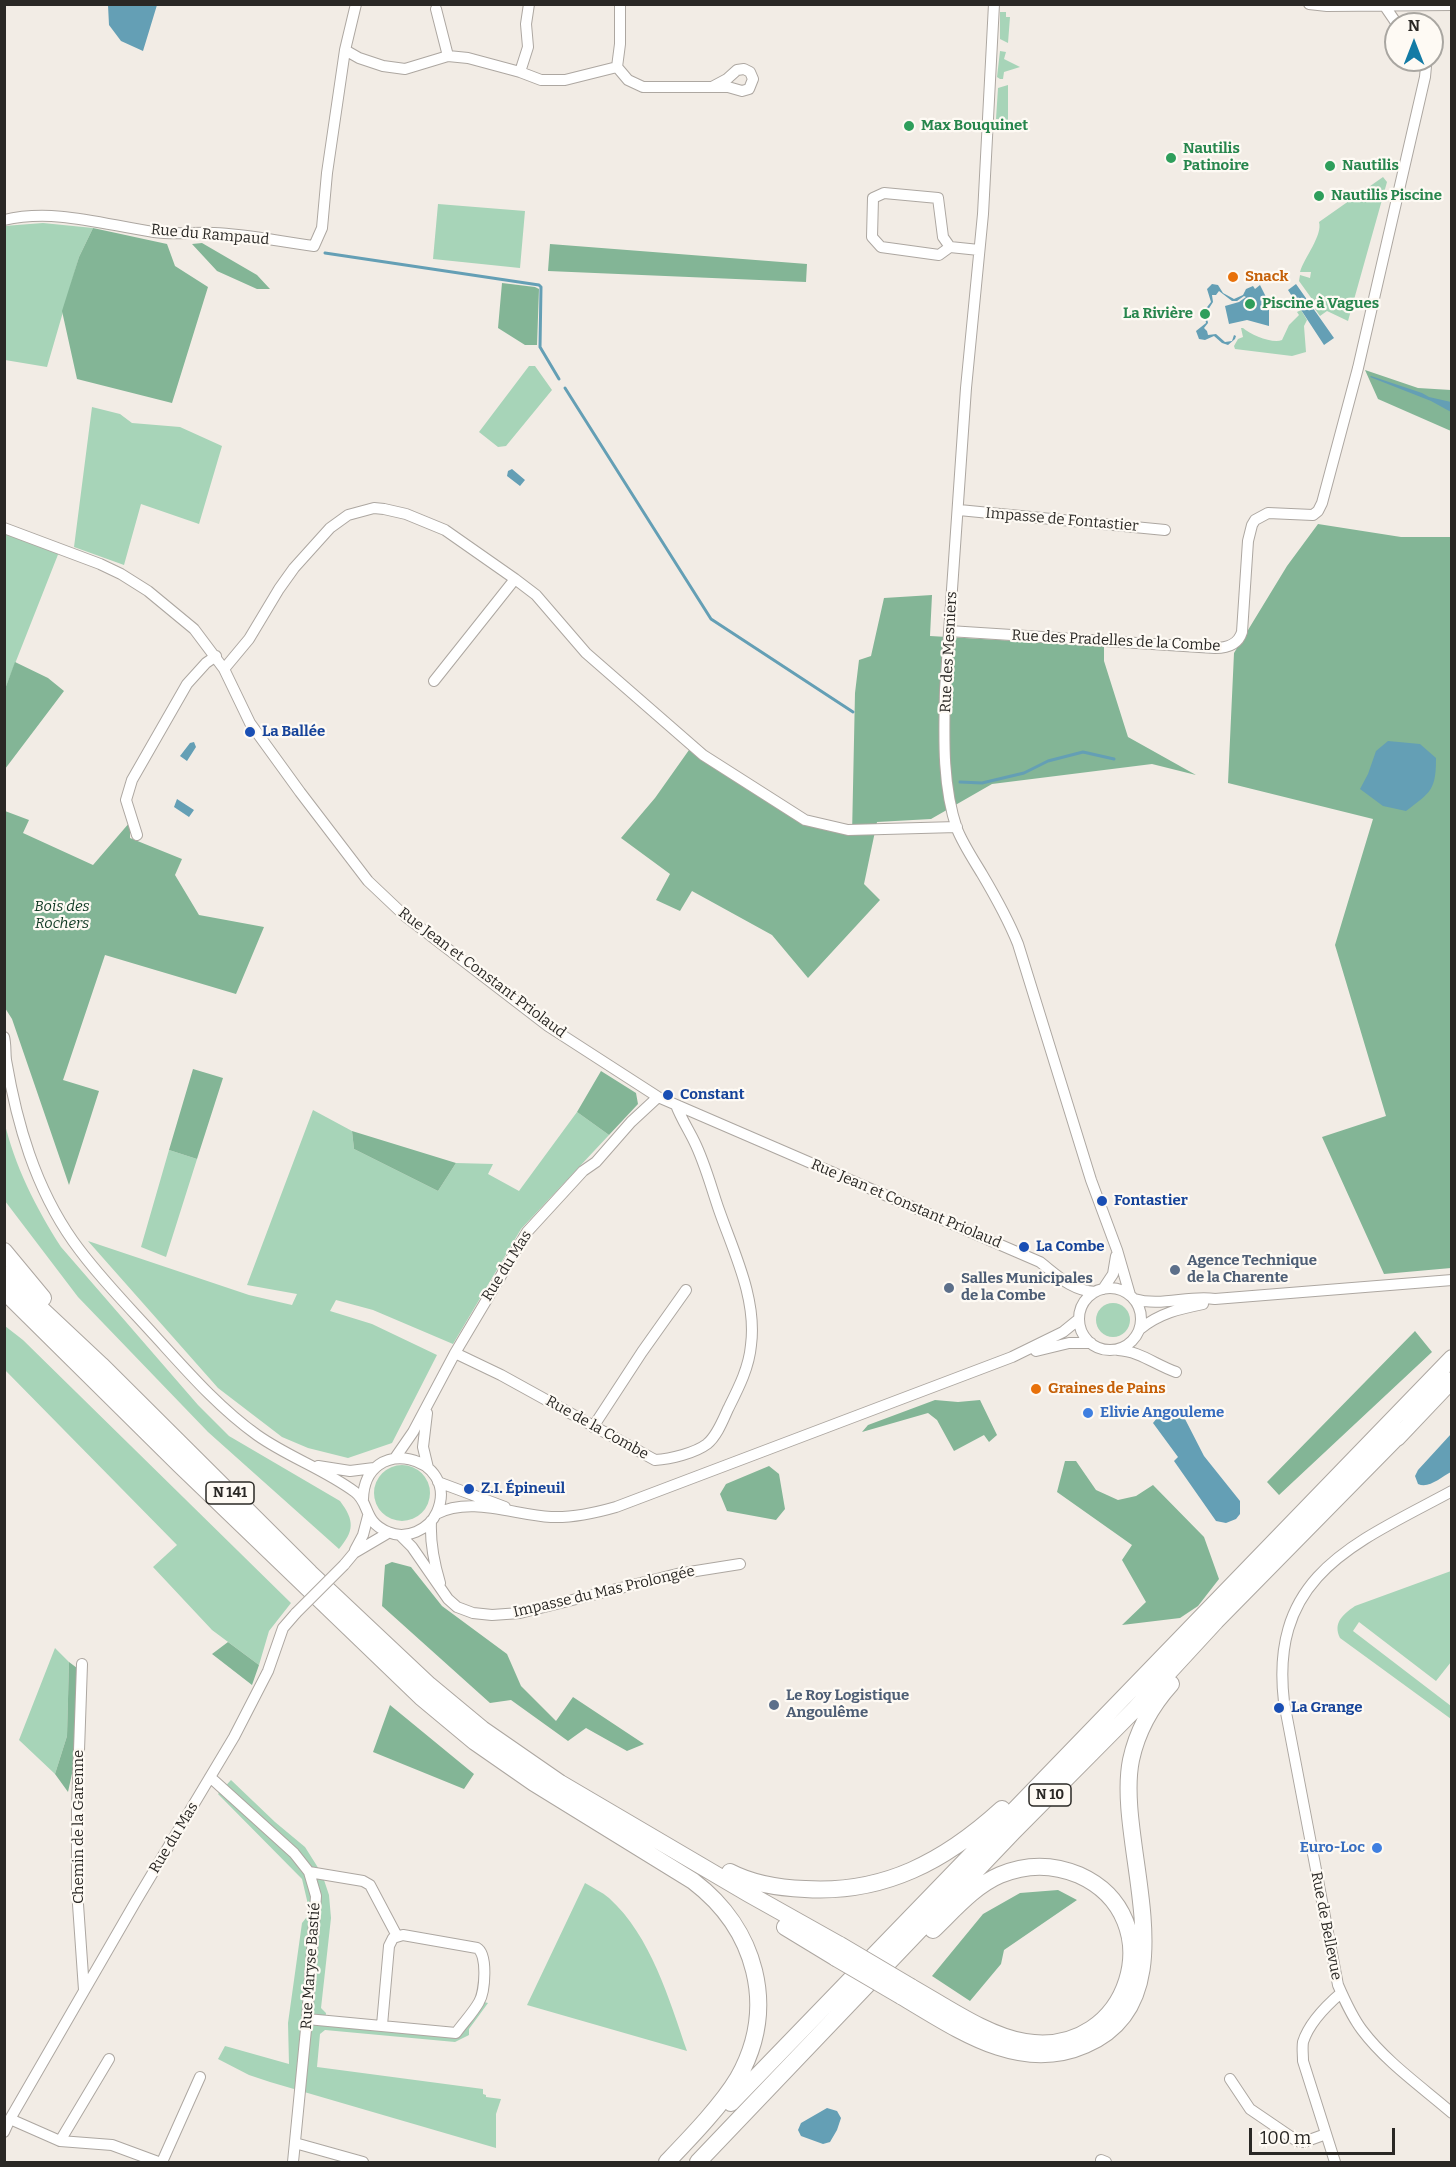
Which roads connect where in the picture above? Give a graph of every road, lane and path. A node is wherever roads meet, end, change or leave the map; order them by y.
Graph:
1 (356, 4) edge
2 (529, 4) edge
3 (620, 4) edge
4 (987, 4) edge
5 (994, 4) edge
6 (1309, 4) edge
7 (1384, 5) edge
8 (1414, 5) edge
9 (1452, 5) edge
10 (436, 9) dead end
11 (994, 23) junction
12 (345, 50) junction
13 (448, 56) junction
14 (617, 67) junction
15 (520, 72) junction
16 (1425, 72) edge
17 (712, 87) dead end
18 (4, 220) edge
19 (950, 247) junction
20 (979, 250) junction
21 (959, 510) junction
22 (4, 528) edge
23 (1165, 530) dead end
24 (515, 579) junction
25 (949, 631) junction
26 (216, 656) junction
27 (224, 669) junction
28 (434, 681) dead end
29 (957, 827) junction
30 (137, 835) dead end
31 (4, 1037) edge
32 (5, 1055) edge
33 (658, 1097) junction
34 (676, 1105) junction
35 (1117, 1250) junction
36 (4, 1251) edge
37 (4, 1274) edge
38 (1452, 1280) edge
39 (1071, 1287) junction
40 (686, 1290) dead end
41 (1099, 1290) junction
42 (4, 1291) edge
43 (1132, 1297) junction
44 (1215, 1299) junction
45 (4, 1305) edge
46 (1080, 1314) junction
47 (65, 1331) junction
48 (1139, 1332) junction
49 (1091, 1343) junction
50 (1116, 1350) junction
51 (455, 1353) junction
52 (1012, 1357) junction
53 (1452, 1358) edge
54 (1148, 1361) junction
55 (80, 1367) junction
56 (1176, 1371) dead end
57 (1452, 1380) edge
58 (429, 1401) junction
59 (593, 1427) junction
60 (1404, 1430) junction
61 (395, 1458) junction
62 (312, 1466) junction
63 (428, 1467) junction
64 (374, 1468) junction
65 (438, 1482) junction
66 (1452, 1491) edge
67 (363, 1499) junction
68 (516, 1512) junction
69 (368, 1516) junction
70 (434, 1518) junction
71 (394, 1534) junction
72 (354, 1553) junction
73 (740, 1564) dead end
74 (441, 1589) junction
75 (82, 1665) dead end
76 (1147, 1673) junction
77 (210, 1778) junction
78 (561, 1783) junction
79 (598, 1822) junction
80 (309, 1872) junction
81 (397, 1936) junction
82 (838, 1951) junction
83 (84, 1990) junction
84 (906, 1991) junction
85 (1341, 1993) junction
86 (308, 2019) junction
87 (382, 2025) junction
88 (109, 2059) dead end
89 (791, 2065) junction
90 (200, 2077) dead end
91 (1230, 2079) dead end
92 (1452, 2113) edge
93 (10, 2119) junction
94 (4, 2132) edge
95 (1326, 2134) junction
96 (60, 2140) junction
97 (295, 2143) junction
98 (160, 2163) edge
99 (293, 2163) edge
100 (363, 2163) edge
101 (667, 2163) edge
102 (676, 2163) edge
103 (698, 2163) edge
104 (1335, 2163) edge

1 - 12 street, Rue du Rampaud
2 - 15 street
3 - 14 street
4 - 11 street, Rue des Mesniers
5 - 11 street, Rue des Mesniers
6 - 7 street
7 - 8 street
8 - 9 street
10 - 13 street
11 - 20 street, Rue des Mesniers
12 - 13 street
12 - 18 street, Rue du Rampaud
13 - 15 street
14 - 15 street
14 - 17 street
16 - 25 street, Rue des Pradelles de la Combe
19 - 19 street
19 - 20 street
20 - 21 street, Rue des Mesniers
21 - 23 street, Impasse de Fontastier
21 - 25 street, Rue des Mesniers
22 - 26 street, Rue Jean et Constant Priolaud
24 - 27 street
24 - 28 street
24 - 29 street
25 - 29 street, Rue des Mesniers
26 - 27 street, Rue Jean et Constant Priolaud
26 - 30 street
27 - 33 street, Rue Jean et Constant Priolaud
29 - 35 street, Rue des Mesniers
31 - 32 street
32 - 62 street
33 - 34 street, Rue Jean et Constant Priolaud
33 - 51 street, Rue du Mas
34 - 39 street, Rue Jean et Constant Priolaud
34 - 59 street, Rue de la Combe
35 - 41 street
35 - 43 street, Rue des Mesniers
36 - 47 highway
37 - 47 highway, N 141
38 - 44 street
39 - 41 street, Rue Jean et Constant Priolaud
39 - 46 street, Rue Jean et Constant Priolaud
40 - 59 street
41 - 43 street
41 - 46 street
42 - 55 highway, N 141
43 - 44 street
43 - 48 street
44 - 48 street
45 - 55 highway
46 - 49 street
46 - 52 street
47 - 78 highway, N 141
48 - 50 street
48 - 54 street
49 - 50 street
49 - 52 street
50 - 54 street
51 - 58 street, Rue du Mas
51 - 59 street, Rue de la Combe
52 - 68 street
53 - 76 highway, N 10
54 - 56 street
55 - 79 highway, N 141
57 - 60 highway, N 10
58 - 61 street, Rue du Mas
58 - 63 street, Rue du Mas
60 - 84 highway
60 - 89 highway, N 10
61 - 63 street
61 - 64 street
62 - 64 street
62 - 67 street
63 - 65 street
64 - 67 street
65 - 68 street
65 - 70 street
66 - 85 street, Rue de Bellevue
67 - 69 street
68 - 70 street
69 - 71 street
69 - 72 street, Rue du Mas
70 - 71 street
70 - 74 street
71 - 72 street, Rue du Mas
71 - 74 street, Impasse du Mas Prolongée
72 - 77 street, Rue du Mas, bridge
73 - 74 street, Impasse du Mas Prolongée
75 - 83 street, Chemin de la Garenne
76 - 78 highway
76 - 102 highway, N 10
77 - 80 street, Rue Maryse Bastié
77 - 83 street, Rue du Mas
78 - 82 highway
79 - 82 highway
79 - 101 highway
80 - 81 street
80 - 86 street, Rue Maryse Bastié
81 - 87 street
81 - 87 street
82 - 84 highway, bridge
83 - 93 street, Rue du Mas
84 - 89 highway
85 - 92 street, Rue de Bellevue
85 - 95 street
86 - 87 street
86 - 97 street, Rue Maryse Bastié
88 - 96 street
89 - 103 highway, N 10
90 - 98 street
91 - 95 street
93 - 94 street, Rue du Mas
93 - 96 street
95 - 104 street
96 - 98 street
97 - 99 street, Rue Maryse Bastié
97 - 100 street

